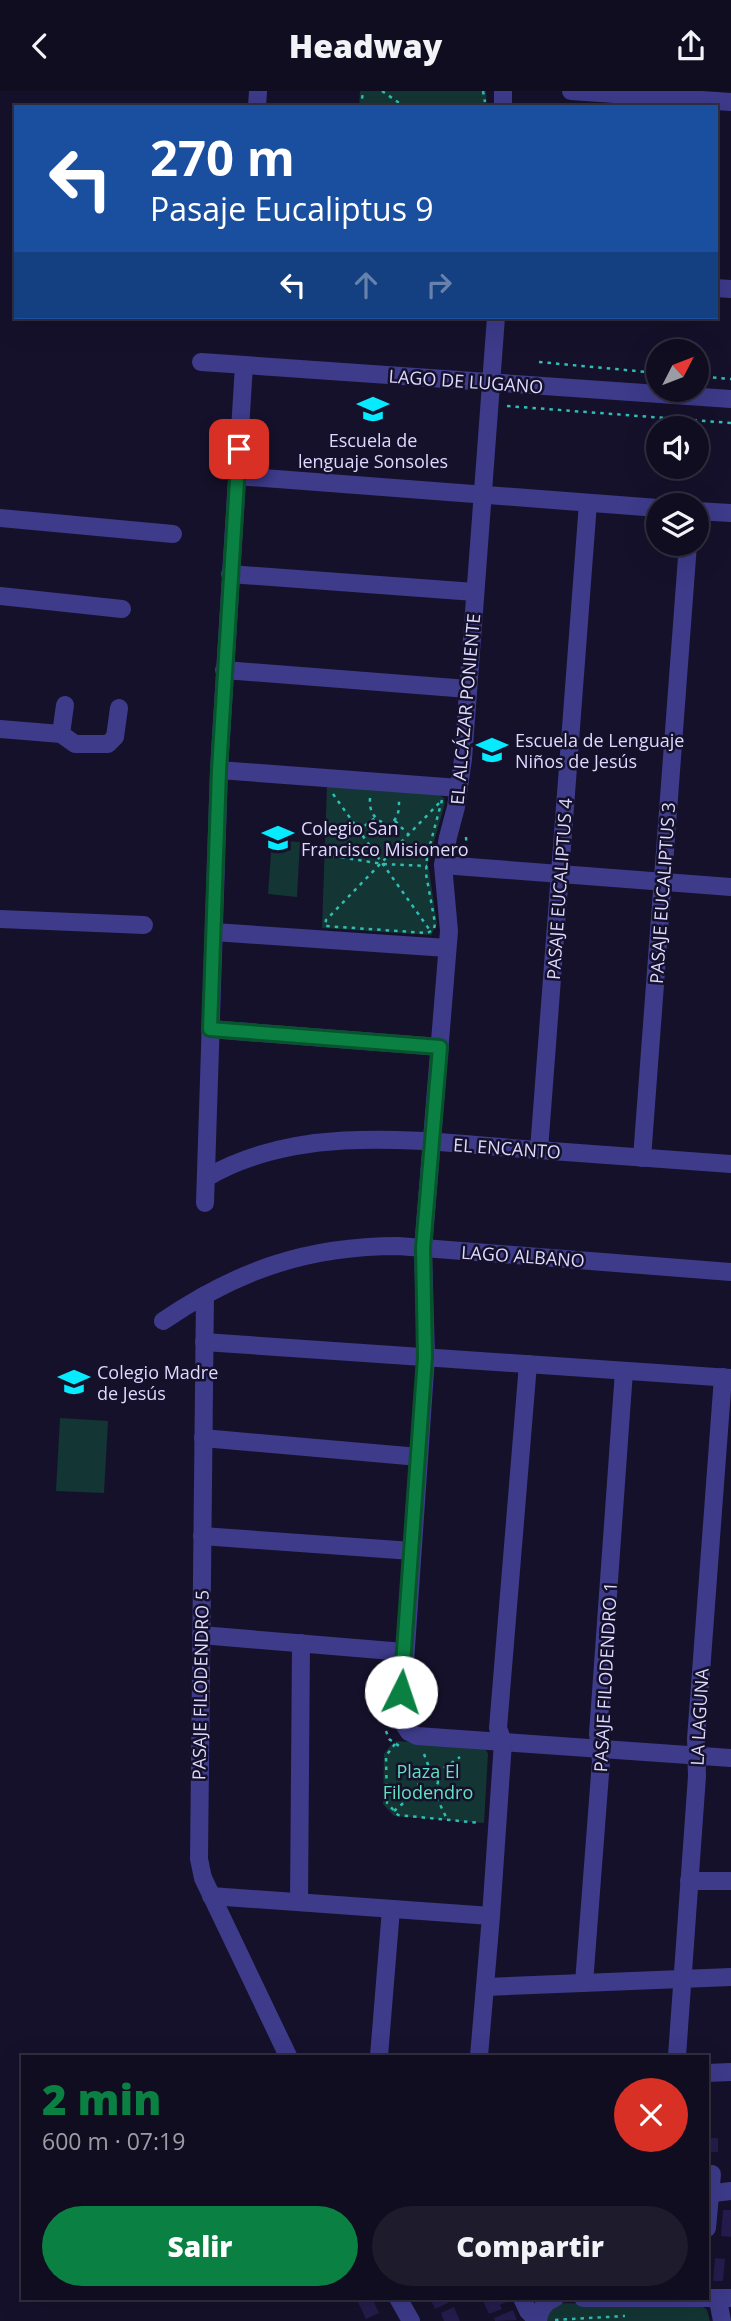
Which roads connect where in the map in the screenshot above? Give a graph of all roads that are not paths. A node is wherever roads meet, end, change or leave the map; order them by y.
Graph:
1 (571, 91) edge
2 (614, 97) edge
3 (710, 99) edge
4 (731, 102) edge
5 (496, 319) edge
6 (201, 362) dead end
7 (244, 365) junction
8 (491, 383) junction
9 (731, 399) edge
10 (237, 476) junction
11 (483, 494) junction
12 (589, 503) junction
13 (646, 507) edge
14 (709, 512) edge
15 (731, 513) edge
16 (0, 518) edge
17 (173, 534) dead end
18 (687, 556) edge
19 (230, 574) junction
20 (475, 591) junction
21 (0, 596) edge
22 (122, 609) dead end
23 (224, 670) junction
24 (468, 689) junction
25 (65, 705) dead end
26 (119, 708) dead end
27 (0, 729) edge
28 (61, 734) junction
29 (219, 770) junction
30 (459, 788) junction
31 (435, 866) junction
32 (560, 874) junction
33 (663, 881) junction
34 (731, 887) edge
35 (0, 919) edge
36 (144, 925) dead end
37 (214, 932) junction
38 (447, 948) junction
39 (210, 1029) junction
40 (440, 1047) junction
41 (432, 1142) junction
42 (539, 1150) junction
43 (642, 1158) junction
44 (731, 1164) edge
45 (205, 1178) junction
46 (205, 1203) dead end
47 (423, 1248) junction
48 (731, 1272) edge
49 (205, 1294) junction
50 (163, 1321) dead end
51 (204, 1342) junction
52 (425, 1357) junction
53 (528, 1364) junction
54 (624, 1371) junction
55 (727, 1378) edge
56 (203, 1438) junction
57 (419, 1457) junction
58 (202, 1536) junction
59 (412, 1551) junction
60 (201, 1635) junction
61 (301, 1643) junction
62 (404, 1652) junction
63 (503, 1742) junction
64 (599, 1748) junction
65 (696, 1755) junction
66 (731, 1758) edge
67 (689, 1881) junction
68 (731, 1881) edge
69 (211, 1896) junction
70 (299, 1902) junction
71 (391, 1909) junction
72 (492, 1916) junction
73 (731, 1977) edge
74 (682, 1979) junction
75 (584, 1983) junction
76 (485, 1987) junction
77 (288, 2055) edge
78 (379, 2055) edge
79 (479, 2055) edge
80 (677, 2055) edge
81 (731, 2072) edge
82 (709, 2073) edge
83 (710, 2174) edge
84 (731, 2174) edge
85 (731, 2191) edge
86 (709, 2195) edge
87 (724, 2299) edge
88 (399, 2300) edge
89 (523, 2300) edge
90 (552, 2300) edge
91 (411, 2321) edge
92 (538, 2321) edge
93 (722, 2321) edge

1 - 2 street
2 - 3 street
3 - 4 street
5 - 8 street, EL ALCÁZAR PONIENTE
6 - 7 street, LAGO DE LUGANO
7 - 8 street, LAGO DE LUGANO
7 - 10 street
8 - 9 street, LAGO DE LUGANO
8 - 11 street, EL ALCÁZAR PONIENTE
10 - 11 street
10 - 19 street
11 - 12 street
11 - 20 street, EL ALCÁZAR PONIENTE
12 - 13 street
12 - 32 street, PASAJE EUCALIPTUS 4
14 - 15 street
16 - 17 street
18 - 33 street, PASAJE EUCALIPTUS 3
19 - 20 street
19 - 23 street
20 - 24 street, EL ALCÁZAR PONIENTE
21 - 22 street
23 - 24 street
23 - 29 street
24 - 30 street, EL ALCÁZAR PONIENTE
25 - 28 street
26 - 28 street
27 - 28 street
29 - 30 street
29 - 37 street
30 - 31 street, EL ALCÁZAR PONIENTE
31 - 32 street
31 - 38 street, EL ALCÁZAR PONIENTE
32 - 33 street
32 - 42 street, PASAJE EUCALIPTUS 4
33 - 34 street
33 - 43 street, PASAJE EUCALIPTUS 3
35 - 36 street
37 - 38 street
37 - 39 street
38 - 40 street, EL ALCÁZAR PONIENTE
39 - 40 street
39 - 45 street
40 - 41 street, EL ALCÁZAR PONIENTE
41 - 42 street, EL ENCANTO
41 - 45 street, EL ENCANTO
41 - 47 street, EL ALCÁZAR PONIENTE
42 - 43 street, EL ENCANTO
43 - 44 street, EL ENCANTO
45 - 46 street
47 - 48 street, LAGO ALBANO
47 - 49 street, LAGO ALBANO
47 - 52 street, EL ALCÁZAR PONIENTE
49 - 50 street, LAGO ALBANO
49 - 51 street, PASAJE FILODENDRO 5
51 - 52 street
51 - 56 street, PASAJE FILODENDRO 5
52 - 53 street
52 - 57 street, EL ALCÁZAR PONIENTE
53 - 54 street
53 - 63 street
54 - 55 street
54 - 64 street, PASAJE FILODENDRO 1
55 - 65 street, LA LAGUNA
56 - 57 street
56 - 58 street, PASAJE FILODENDRO 5
57 - 59 street, EL ALCÁZAR PONIENTE
58 - 59 street
58 - 60 street, PASAJE FILODENDRO 5
59 - 62 street, EL ALCÁZAR PONIENTE
60 - 61 street
60 - 69 street, PASAJE FILODENDRO 5
61 - 62 street
61 - 70 street
62 - 63 street, EL ALCÁZAR PONIENTE
63 - 64 street
63 - 72 street
64 - 65 street
64 - 75 street, PASAJE FILODENDRO 1
65 - 66 street
65 - 67 street, LA LAGUNA
67 - 68 street
67 - 74 street, LA LAGUNA
69 - 70 street
69 - 77 street, PASAJE FILODENDRO 5
70 - 71 street
71 - 72 street
71 - 78 street
72 - 76 street
73 - 74 street
74 - 75 street
74 - 80 street, LA LAGUNA
75 - 76 street
76 - 79 street
81 - 82 street
83 - 84 street
83 - 86 street
85 - 86 street
87 - 93 street
88 - 91 street
89 - 92 street
90 - 92 street

